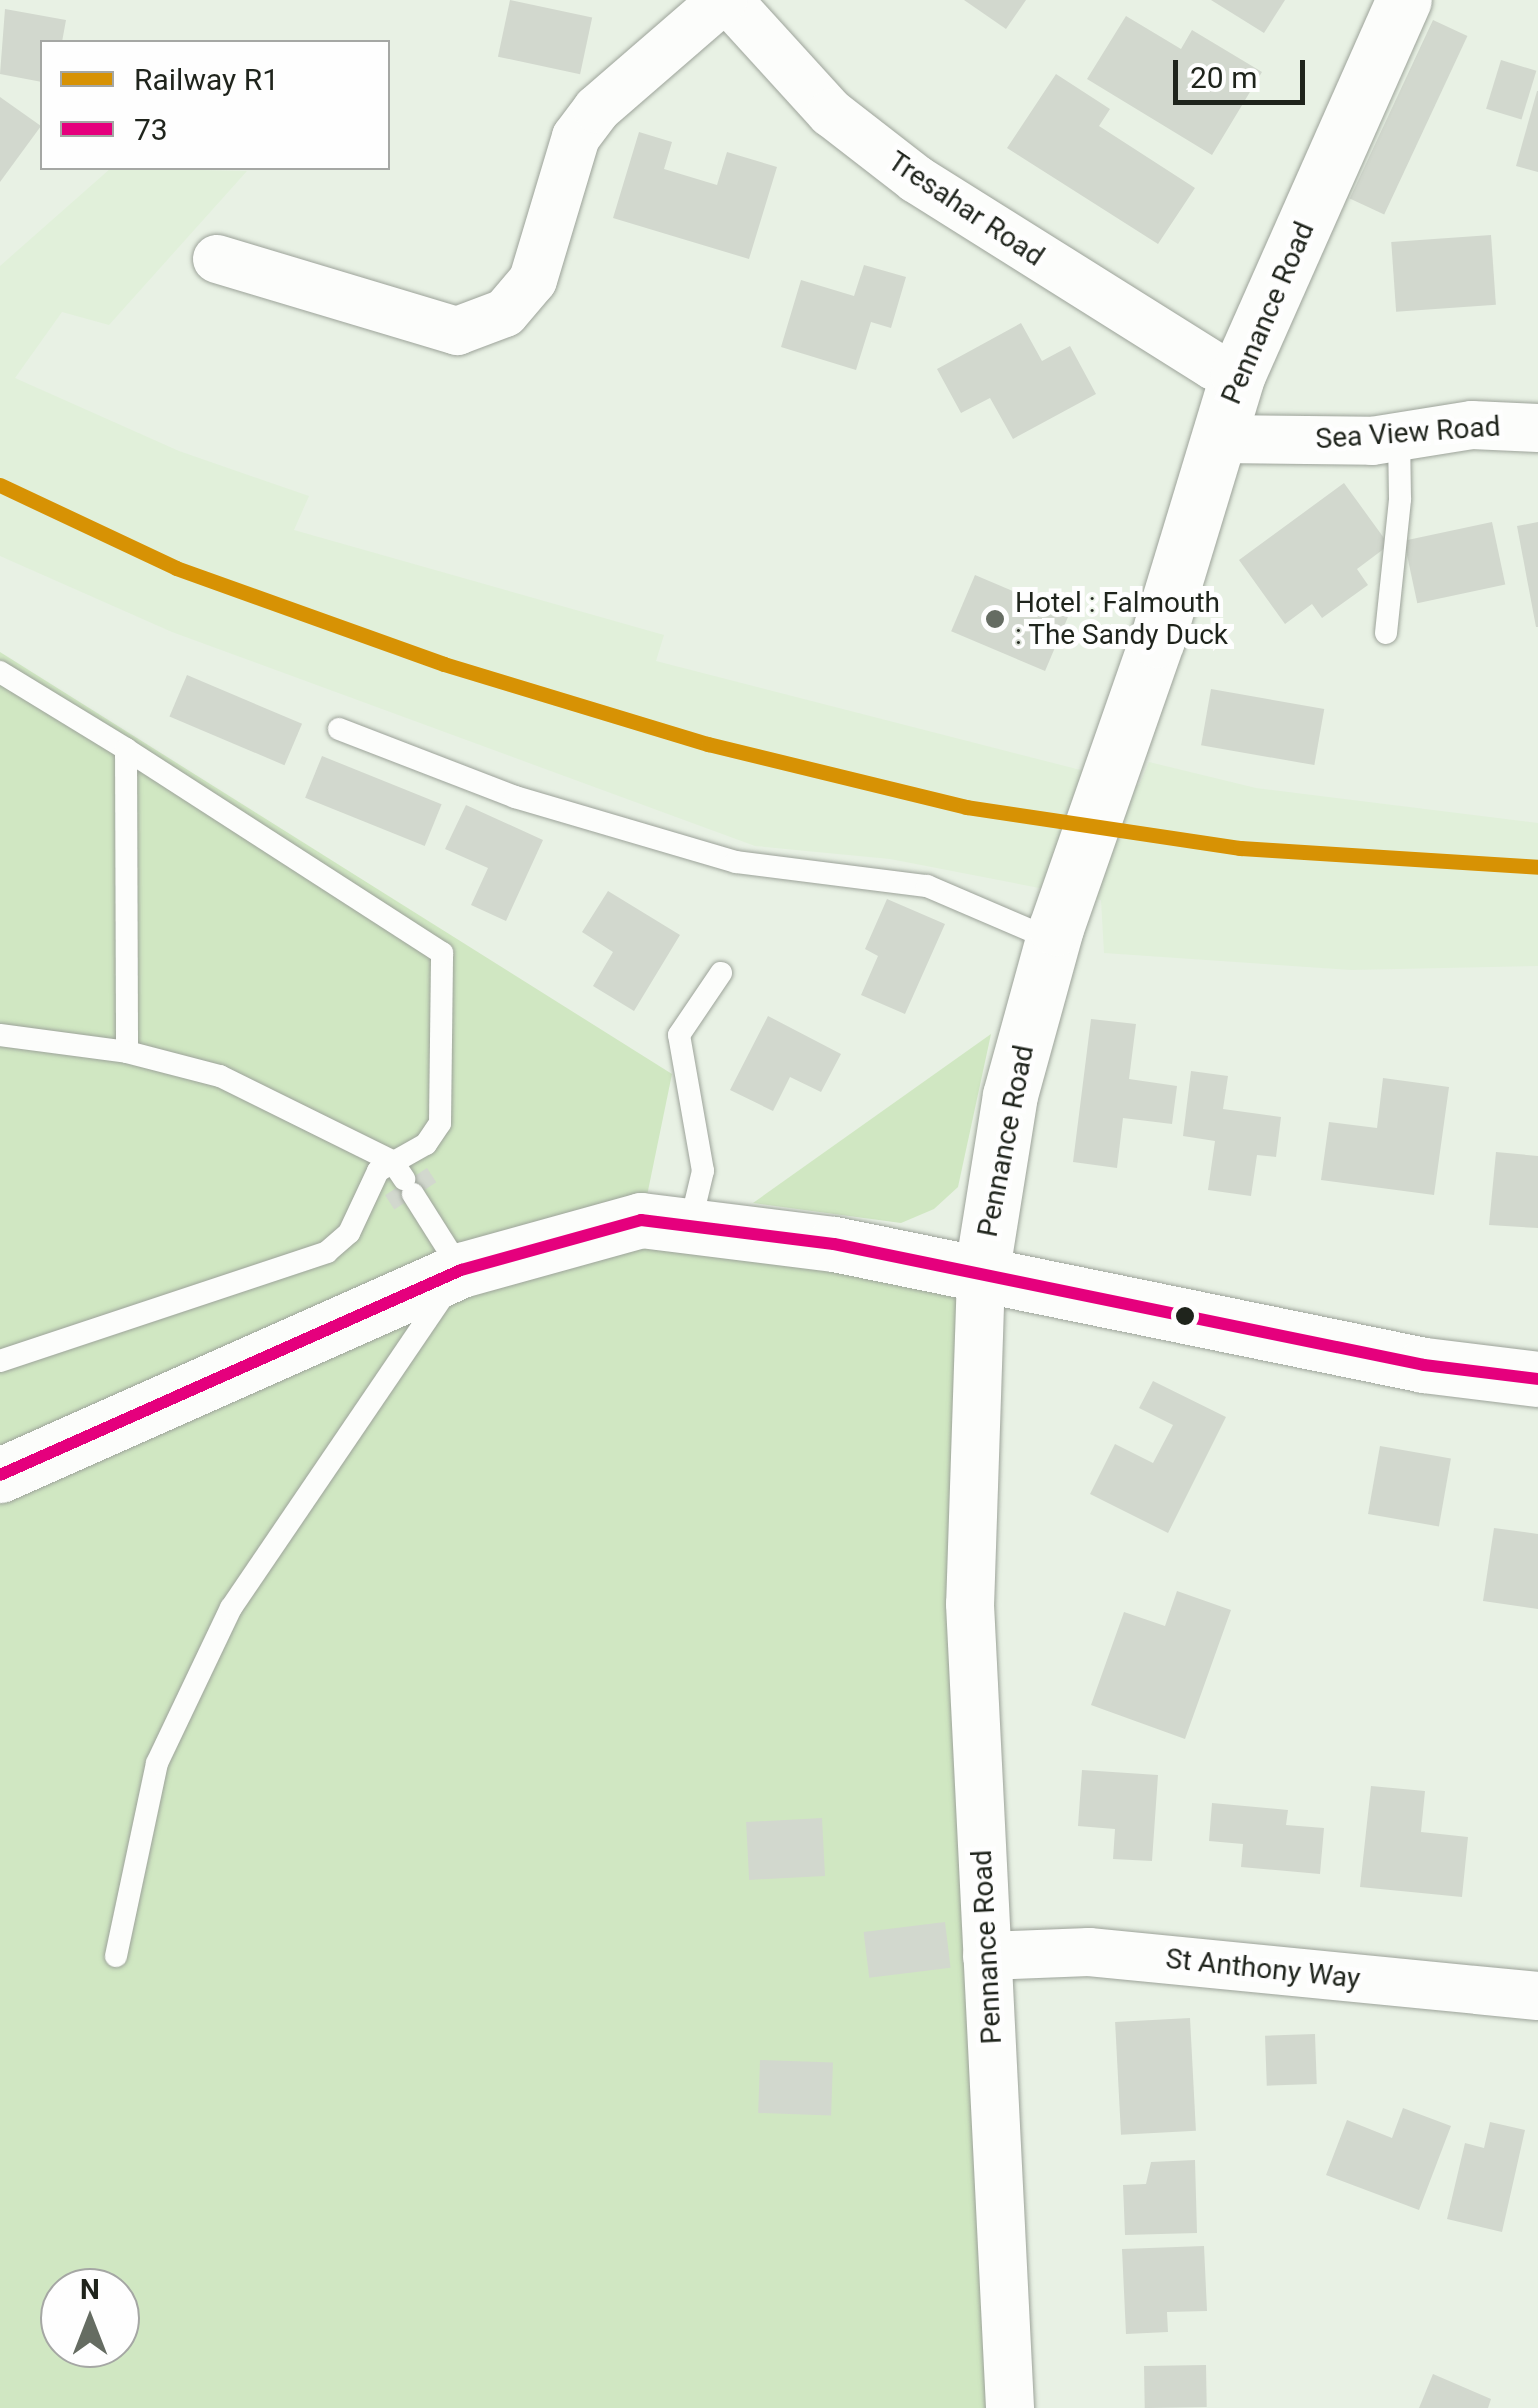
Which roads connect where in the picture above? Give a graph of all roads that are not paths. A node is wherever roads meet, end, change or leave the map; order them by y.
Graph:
1 (726, 0) edge
2 (1404, 0) edge
3 (217, 259) dead end
4 (1238, 374) junction
5 (1538, 428) edge
6 (1399, 436) junction
7 (1218, 440) junction
8 (1386, 633) dead end
9 (0, 672) edge
10 (339, 730) dead end
11 (126, 749) junction
12 (1055, 934) junction
13 (721, 973) dead end
14 (0, 1035) edge
15 (128, 1052) junction
16 (403, 1178) junction
17 (690, 1225) junction
18 (461, 1270) junction
19 (981, 1276) junction
20 (0, 1361) edge
21 (1538, 1379) edge
22 (0, 1475) edge
23 (116, 1956) dead end
24 (987, 1956) junction
25 (1538, 1996) edge
26 (1010, 2408) edge

1 - 3 street
1 - 4 street, Tresahar Road
2 - 4 street, Pennance Road
4 - 7 street, Pennance Road
5 - 6 street, Sea View Road
6 - 7 street, Sea View Road
6 - 8 lane
7 - 12 street, Pennance Road
9 - 11 lane
10 - 12 lane
11 - 15 lane
11 - 16 lane
12 - 19 street, Pennance Road
13 - 17 lane
14 - 15 lane
15 - 16 lane
16 - 18 lane
16 - 20 lane
17 - 18 street
17 - 19 street
18 - 22 street
18 - 23 lane
19 - 21 street
19 - 24 street, Pennance Road
24 - 25 street, St Anthony Way
24 - 26 street, Pennance Road

